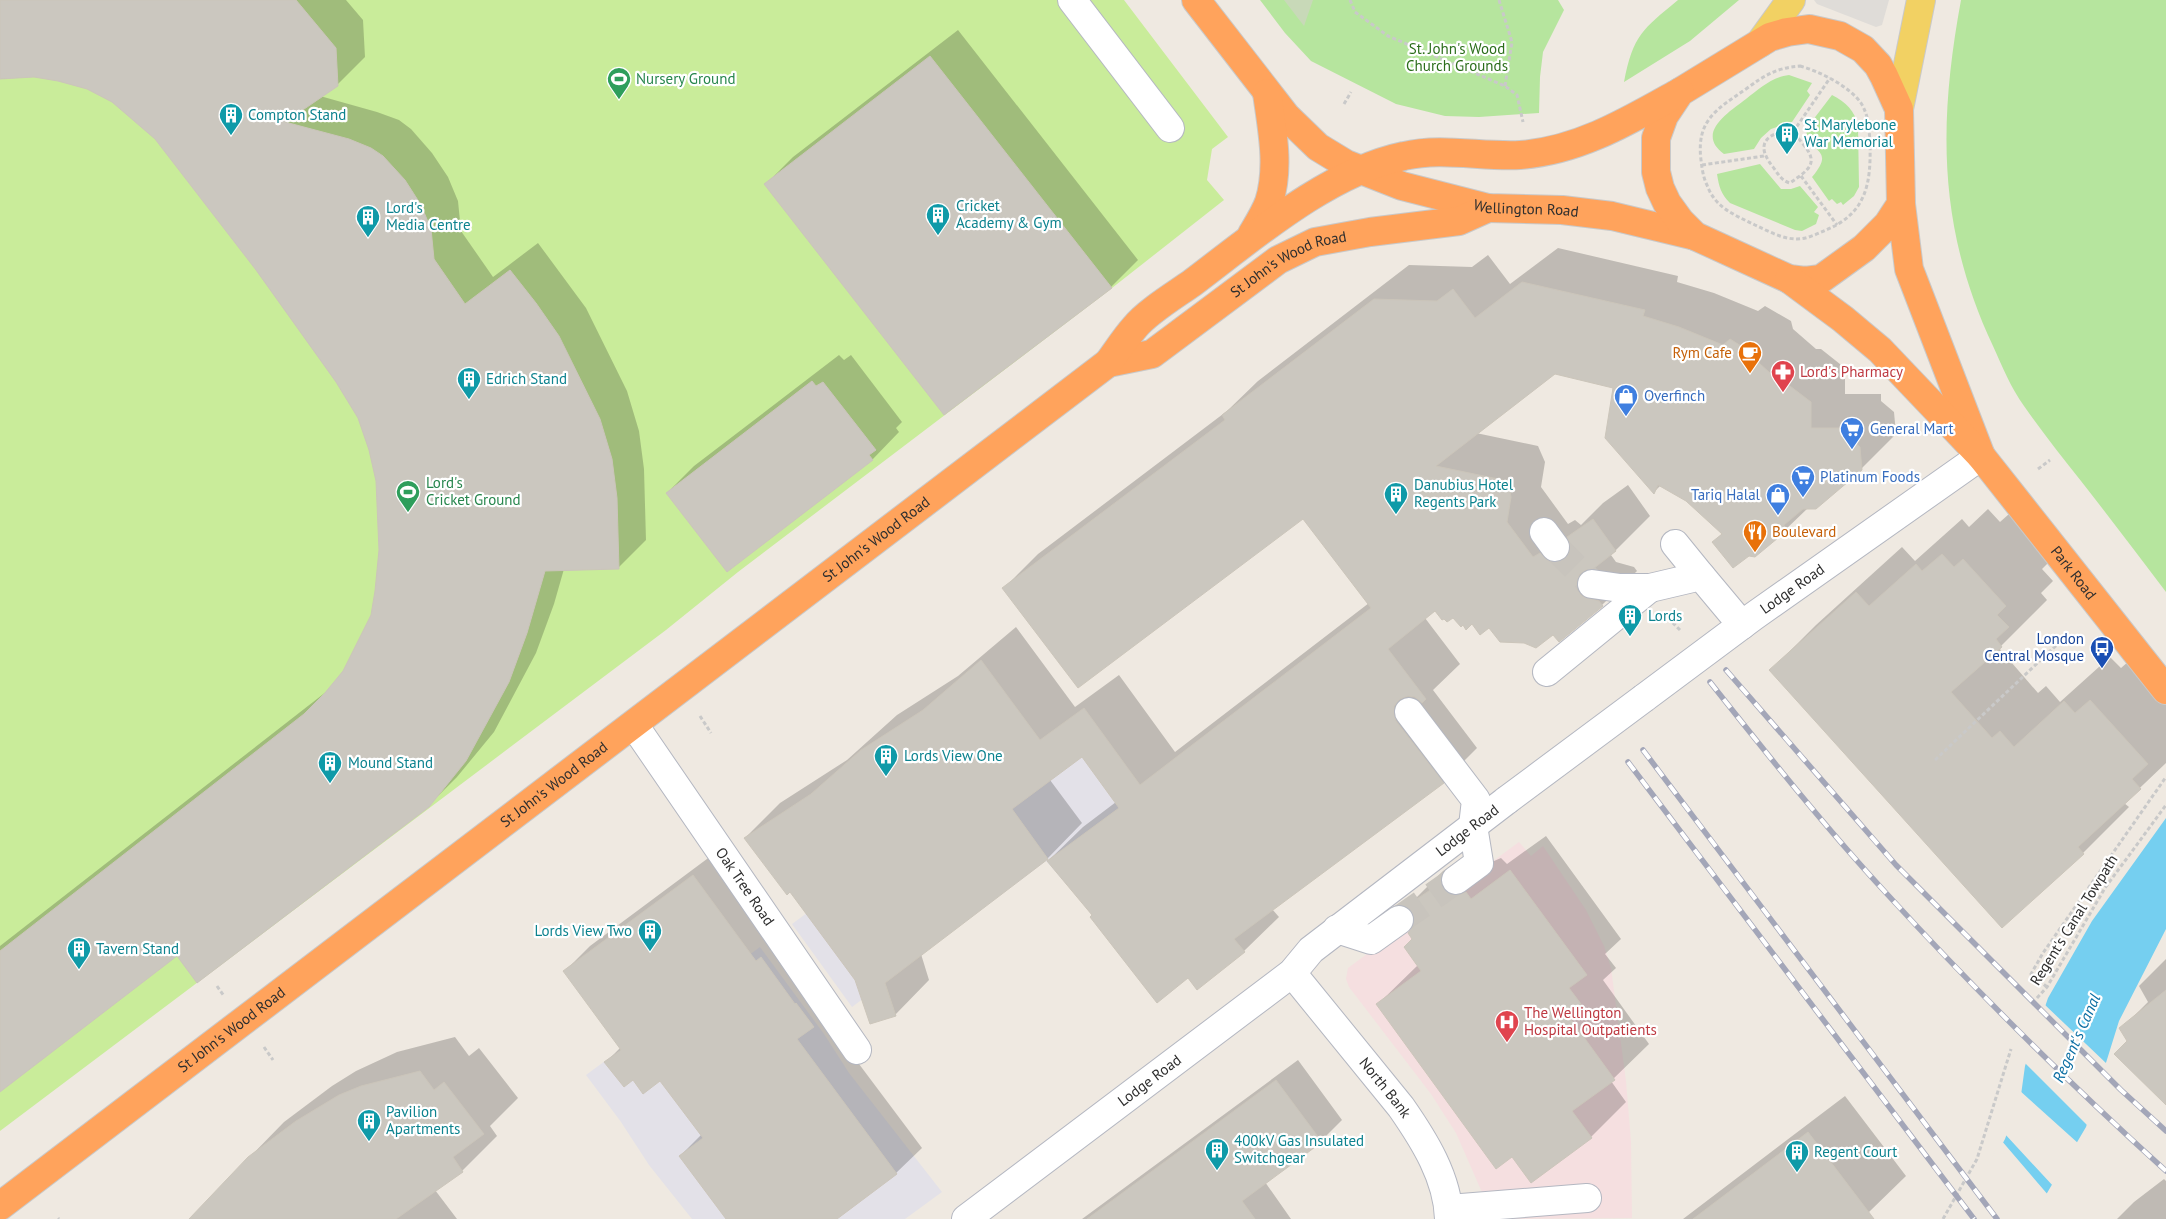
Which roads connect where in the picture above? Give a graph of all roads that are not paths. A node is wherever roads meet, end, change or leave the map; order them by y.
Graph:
1 (1072, 0) edge
2 (1196, 0) edge
3 (1791, 0) edge
4 (1921, 0) edge
5 (1760, 43) junction
6 (1680, 92) junction
7 (1267, 93) junction
8 (1899, 109) junction
9 (1170, 128) dead end
10 (1360, 170) junction
11 (1901, 204) junction
12 (1488, 208) junction
13 (1695, 236) junction
14 (1249, 240) junction
15 (1789, 279) junction
16 (1108, 364) junction
17 (1981, 456) junction
18 (1675, 544) dead end
19 (1701, 576) junction
20 (1592, 584) tunnel mouth
21 (1650, 588) junction
22 (1742, 626) junction
23 (1547, 672) dead end
24 (2166, 690) edge
25 (1409, 712) dead end
26 (634, 725) junction
27 (1473, 826) junction
28 (1456, 880) tunnel mouth
29 (1399, 920) tunnel mouth
30 (1337, 929) junction
31 (1292, 973) junction
32 (857, 1050) dead end
33 (1587, 1198) dead end
34 (0, 1206) edge
35 (1449, 1214) edge
36 (966, 1219) edge

1 - 9 street
2 - 7 highway, Wellington Road
3 - 5 main road
4 - 8 main road
5 - 6 highway
5 - 8 highway
6 - 10 highway
6 - 13 highway
7 - 10 highway, Wellington Road
7 - 14 highway
8 - 11 highway, Park Road
10 - 12 highway, Wellington Road
10 - 14 highway, St John's Wood Road
11 - 15 highway
11 - 17 highway, Park Road
12 - 13 highway, Wellington Road
12 - 16 highway, St John's Wood Road
13 - 15 highway
14 - 16 highway, St John's Wood Road
15 - 17 highway, Park Road
16 - 26 highway, St John's Wood Road
17 - 22 street, Lodge Road
17 - 24 highway, Park Road
18 - 19 street
19 - 21 street
19 - 22 street
20 - 21 street
21 - 23 street
22 - 27 street, Lodge Road, bridge
25 - 27 street
26 - 32 street, Oak Tree Road
26 - 34 highway, St John's Wood Road
27 - 28 street
27 - 30 street, Lodge Road
29 - 30 street
30 - 31 street, Lodge Road
31 - 35 street, North Bank
31 - 36 street, Lodge Road
33 - 35 street

